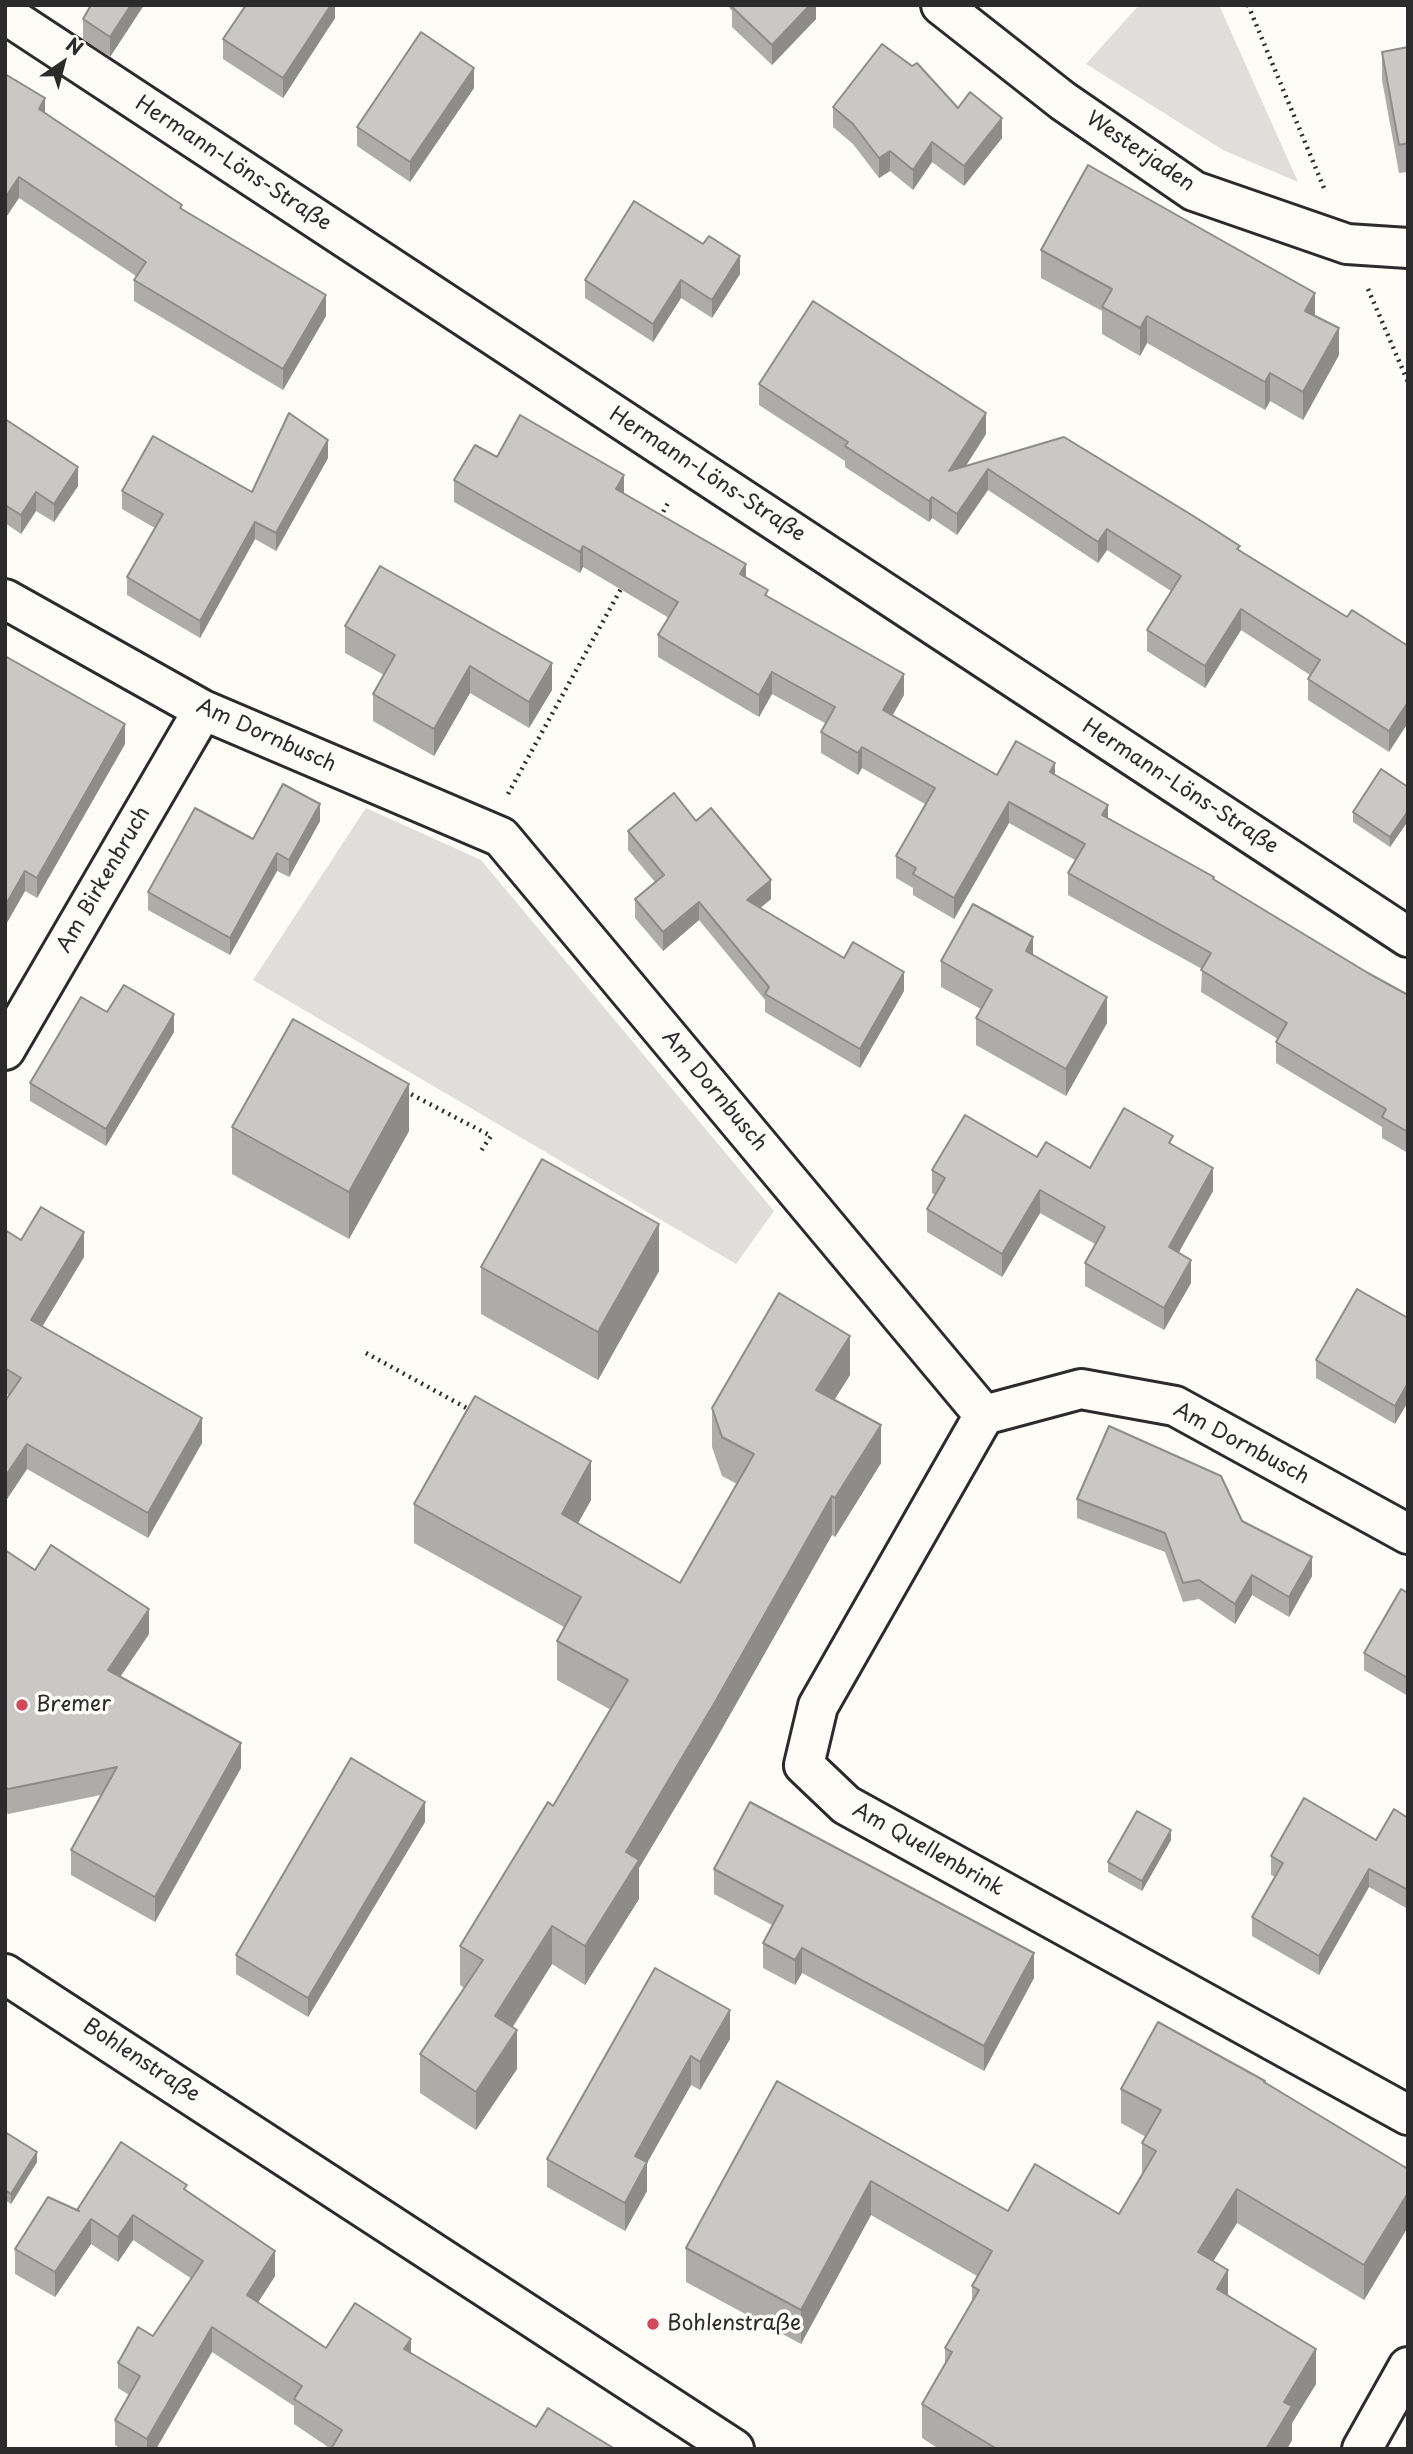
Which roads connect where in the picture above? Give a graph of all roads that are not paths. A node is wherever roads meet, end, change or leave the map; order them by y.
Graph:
1 (941, 5) edge
2 (5, 14) edge
3 (1408, 248) edge
4 (5, 599) edge
5 (203, 710) junction
6 (1408, 937) edge
7 (5, 1050) edge
8 (984, 1415) junction
9 (1408, 1534) edge
10 (5, 1973) edge
11 (1408, 2115) edge
12 (1408, 2367) edge
13 (734, 2449) edge
14 (1362, 2449) edge

1 - 3 street, Westerjaden
2 - 6 street, Hermann-Löns-Straße
4 - 5 street, Am Dornbusch
5 - 7 street, Am Birkenbruch
5 - 8 street, Am Dornbusch
8 - 9 street, Am Dornbusch
8 - 11 street, Am Quellenbrink
10 - 13 street, Bohlenstraße
12 - 14 street

